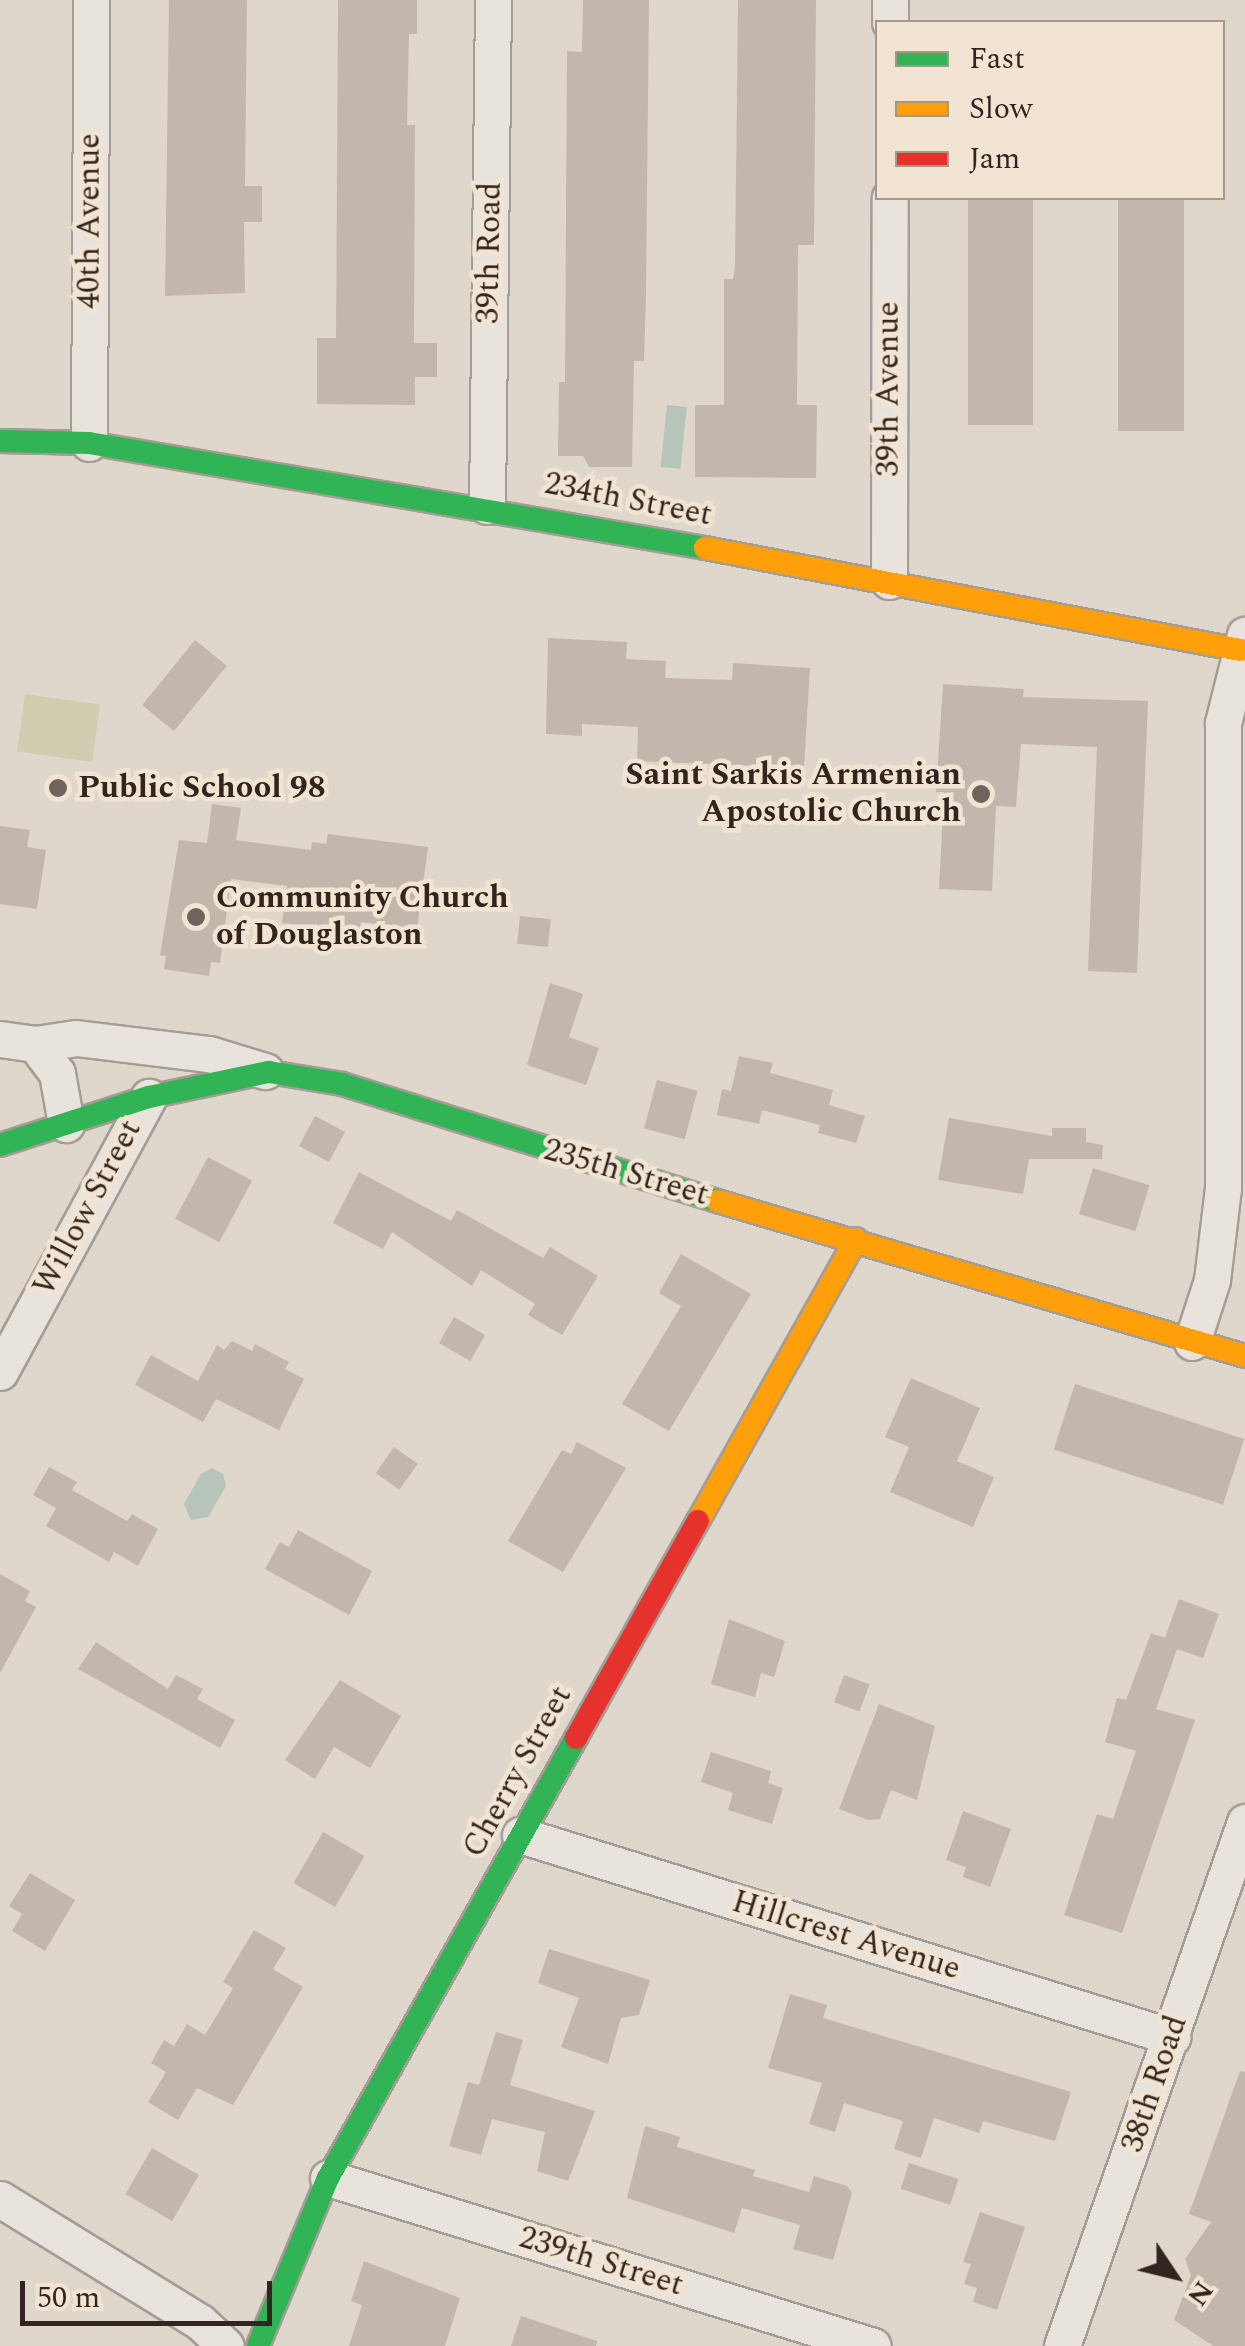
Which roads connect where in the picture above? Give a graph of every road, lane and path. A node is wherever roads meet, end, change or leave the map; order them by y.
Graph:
1 (91, 0) edge
2 (493, 0) edge
3 (890, 200) edge
4 (0, 441) edge
5 (89, 442) junction
6 (487, 506) junction
7 (889, 581) junction
8 (1243, 642) edge
9 (0, 1039) edge
10 (35, 1044) junction
11 (268, 1072) junction
12 (148, 1098) junction
13 (66, 1124) junction
14 (0, 1146) edge
15 (856, 1239) junction
16 (1192, 1342) junction
17 (1245, 1356) edge
18 (0, 1372) edge
19 (1245, 1822) edge
20 (520, 1836) junction
21 (1236, 1878) edge
22 (1172, 2037) junction
23 (328, 2178) junction
24 (0, 2199) edge
25 (226, 2346) edge
26 (258, 2346) edge
27 (873, 2346) edge
28 (1062, 2346) edge

1 - 5 street, 40th Avenue
2 - 6 street, 39th Road
3 - 7 street, 39th Avenue
4 - 5 street, 234th Street
5 - 6 street, 234th Street
6 - 7 street, 234th Street
7 - 8 street, 234th Street
8 - 16 street
9 - 10 street, 235th Street
10 - 11 street, 235th Street
10 - 13 street
11 - 12 street
11 - 15 street, 235th Street
12 - 13 street
12 - 18 street, Willow Street
13 - 14 street
15 - 16 street, 235th Street
15 - 20 street, Cherry Street
16 - 17 street, 235th Street
19 - 21 street, 38th Road
20 - 22 street, Hillcrest Avenue
20 - 23 street, Cherry Street
21 - 22 street, 38th Road
22 - 28 street, 38th Road
23 - 26 street, Cherry Street
23 - 27 street, 239th Street
24 - 25 street

